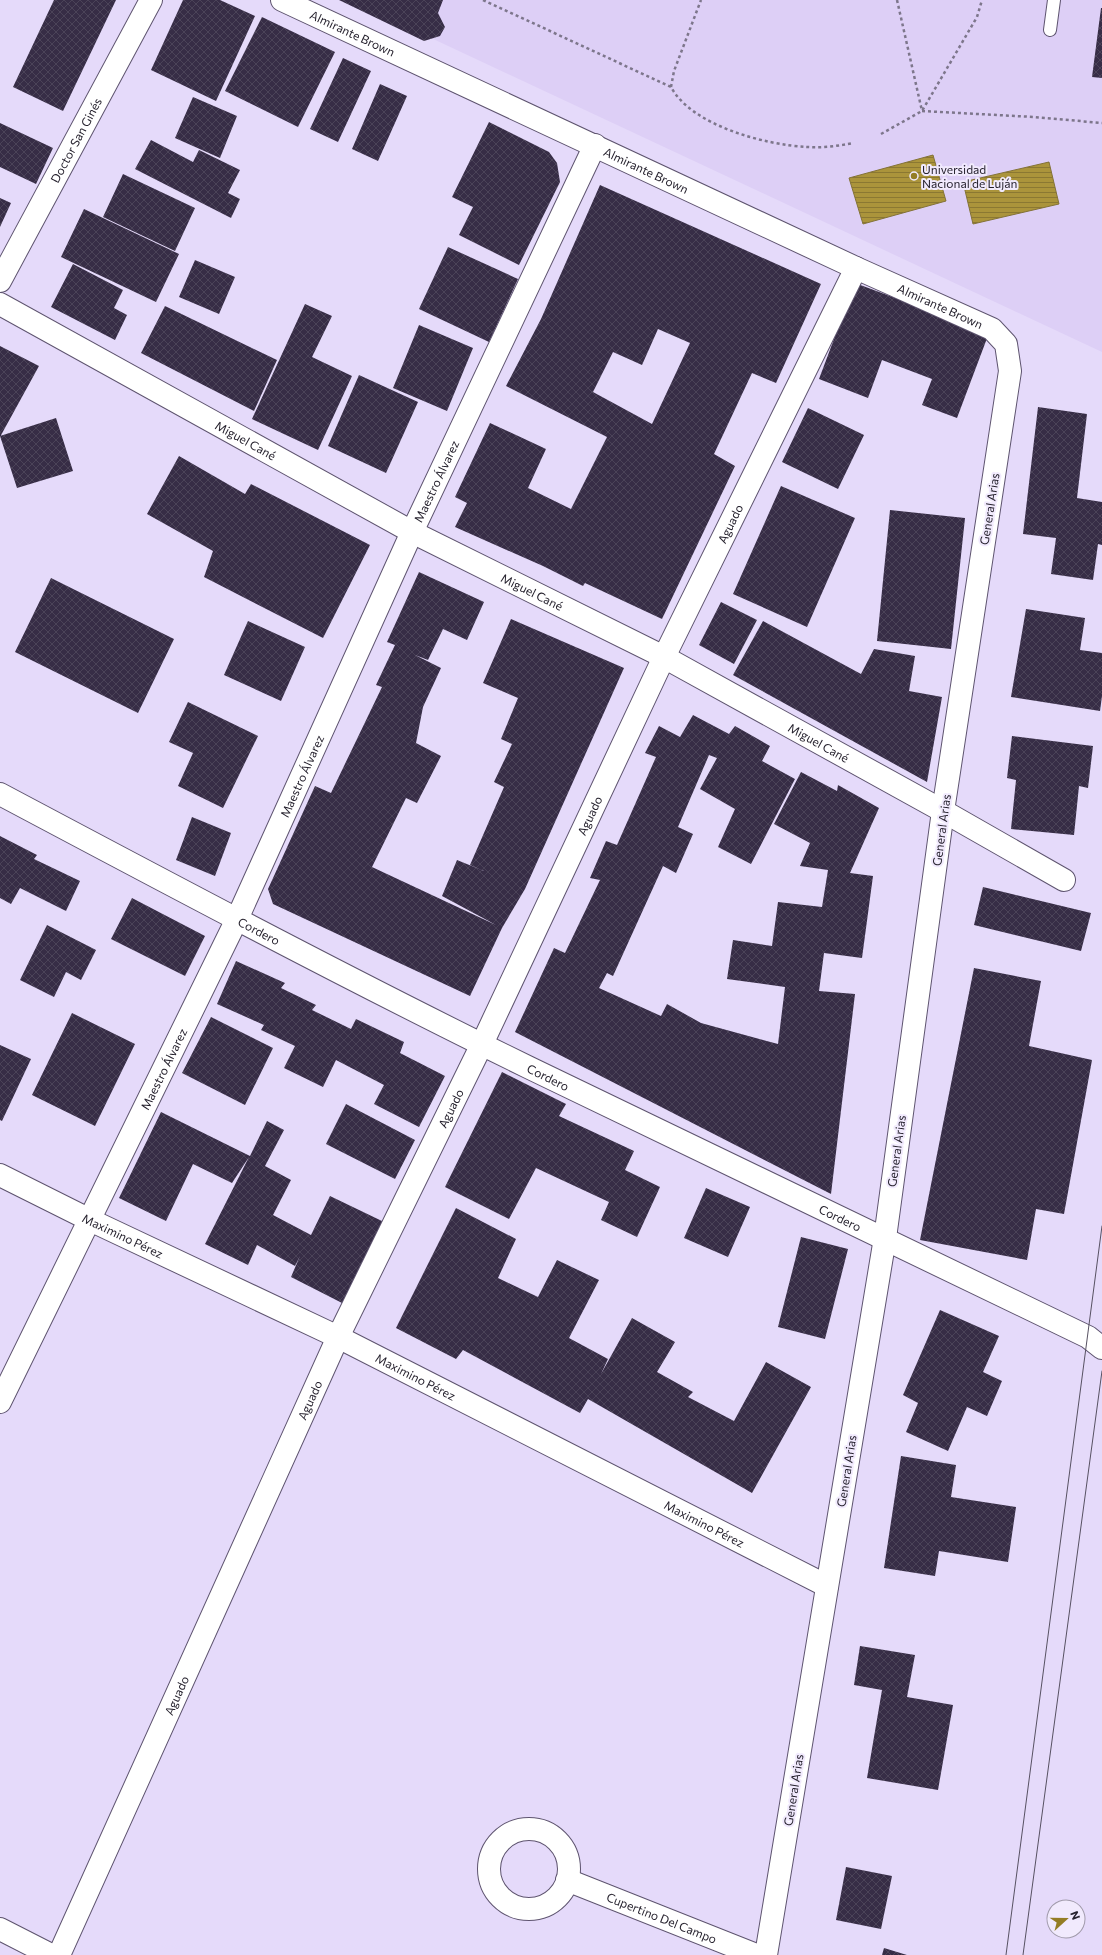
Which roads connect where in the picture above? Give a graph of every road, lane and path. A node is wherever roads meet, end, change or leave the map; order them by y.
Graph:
1 (152, 0) edge
2 (282, 0) edge
3 (483, 0) edge
4 (701, 0) edge
5 (897, 0) edge
6 (982, 0) edge
7 (1054, 0) edge
8 (1050, 30) dead end
9 (671, 87) junction
10 (922, 111) junction
11 (1102, 123) edge
12 (881, 134) dead end
13 (853, 144) dead end
14 (595, 146) junction
15 (856, 268) junction
16 (0, 280) edge
17 (0, 304) edge
18 (1006, 344) joint
19 (412, 532) junction
20 (664, 657) junction
21 (0, 794) edge
22 (943, 811) junction
23 (1064, 880) dead end
24 (237, 919) junction
25 (482, 1044) junction
26 (0, 1174) edge
27 (90, 1220) junction
28 (884, 1238) junction
29 (338, 1337) junction
30 (1102, 1348) edge
31 (0, 1402) edge
32 (827, 1586) junction
33 (567, 1880) dead end
34 (0, 1929) edge
35 (51, 1955) edge
36 (59, 1955) edge
37 (756, 1955) edge
38 (766, 1955) edge

1 - 16 street, Doctor San Ginés
2 - 14 street, Almirante Brown
3 - 9 path
4 - 9 path
5 - 10 path
6 - 10 path
7 - 8 lane
9 - 13 path
10 - 11 path
10 - 12 path
14 - 15 street, Almirante Brown
14 - 19 street, Maestro Álvarez
15 - 18 street, Almirante Brown
15 - 20 street, Aguado
17 - 19 street, Miguel Cané
18 - 22 street, General Arias
19 - 20 street, Miguel Cané
19 - 24 street, Maestro Álvarez
20 - 22 street, Miguel Cané
20 - 25 street, Aguado
21 - 24 street, Cordero
22 - 23 street, Miguel Cané
22 - 28 street, General Arias
24 - 25 street, Cordero
24 - 27 street, Maestro Álvarez
25 - 28 street, Cordero
25 - 29 street, Aguado
26 - 27 street, Maximino Pérez
27 - 29 street, Maximino Pérez
27 - 31 street, Maestro Álvarez
28 - 30 street, Cordero
28 - 32 street, General Arias
29 - 32 street, Maximino Pérez
29 - 36 street, Aguado
32 - 38 street, General Arias
33 - 37 street, Cupertino Del Campo
34 - 35 street

